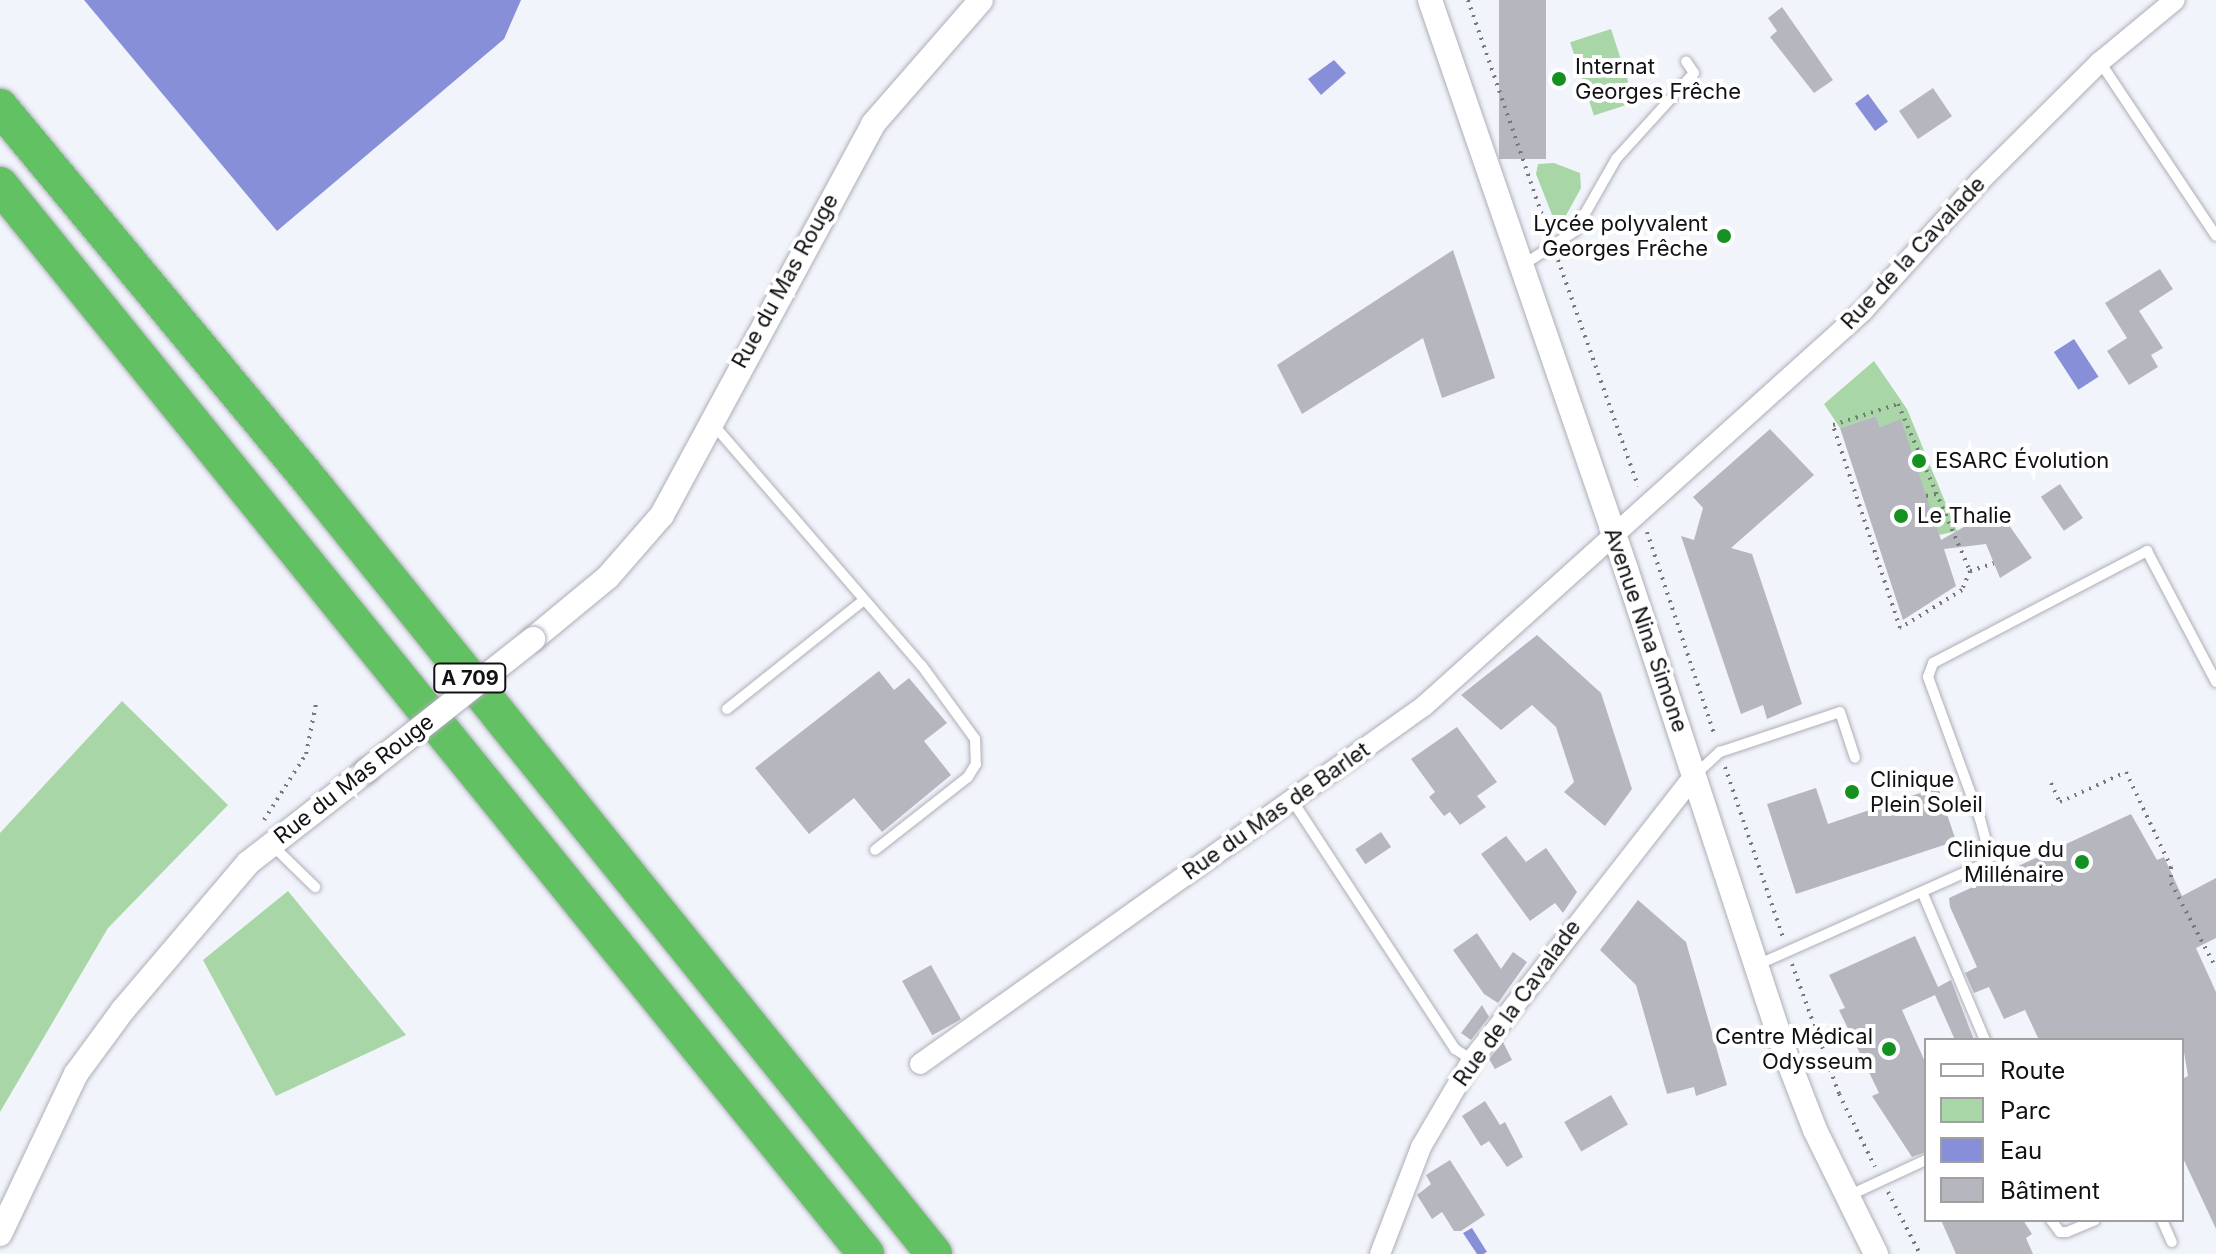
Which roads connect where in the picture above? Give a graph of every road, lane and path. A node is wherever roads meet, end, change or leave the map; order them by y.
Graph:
1 (981, 0) edge
2 (1430, 0) edge
3 (1468, 0) edge
4 (2175, 0) edge
5 (1686, 61) dead end
6 (2100, 62) junction
7 (0, 107) edge
8 (0, 185) edge
9 (2216, 236) edge
10 (1554, 249) junction
11 (1523, 265) junction
12 (709, 421) junction
13 (1941, 493) dead end
14 (1933, 495) junction
15 (1926, 496) dead end
16 (1643, 509) junction
17 (1614, 535) junction
18 (1994, 563) dead end
19 (1970, 571) junction
20 (864, 600) junction
21 (2216, 682) edge
22 (316, 704) dead end
23 (727, 709) dead end
24 (1720, 752) junction
25 (1855, 758) dead end
26 (1694, 776) junction
27 (2051, 783) dead end
28 (1292, 800) junction
29 (272, 844) junction
30 (875, 850) dead end
31 (248, 863) junction
32 (315, 887) dead end
33 (1923, 894) junction
34 (1788, 953) junction
35 (1755, 966) junction
36 (2216, 968) edge
37 (1984, 1038) edge
38 (1472, 1060) junction
39 (920, 1064) dead end
40 (1924, 1161) edge
41 (1881, 1180) junction
42 (1846, 1197) junction
43 (2052, 1222) edge
44 (2090, 1222) edge
45 (2163, 1222) edge
46 (0, 1234) edge
47 (2172, 1242) dead end
48 (866, 1254) edge
49 (934, 1254) edge
50 (1380, 1254) edge
51 (1876, 1254) edge
52 (1920, 1254) edge

1 - 12 street, Rue du Mas Rouge
2 - 11 street, Avenue Nina Simone
3 - 10 path
4 - 6 street, Rue de la Cavalade
5 - 10 lane
6 - 9 lane
6 - 16 street, Rue de la Cavalade
7 - 49 highway, A 709
8 - 48 highway, A 709
10 - 11 lane
10 - 16 path
11 - 17 street, Avenue Nina Simone
12 - 20 lane
12 - 29 street, Rue du Mas Rouge, bridge
13 - 14 path
14 - 15 path
14 - 19 path
14 - 19 path
16 - 17 street, Rue de la Cavalade
16 - 24 path
17 - 26 street, Avenue Nina Simone
17 - 28 street, Rue du Mas de Barlet
18 - 19 path
20 - 23 lane
20 - 30 lane
21 - 33 lane
22 - 31 path
24 - 25 lane
24 - 26 lane
24 - 34 path
26 - 35 street, Avenue Nina Simone
26 - 38 street, Rue de la Cavalade
27 - 36 path
28 - 38 lane
28 - 39 street, Rue du Mas de Barlet
29 - 31 street, Rue du Mas Rouge
29 - 32 lane
31 - 46 street, Rue du Mas Rouge
33 - 34 lane
33 - 37 lane
34 - 35 lane
34 - 41 path
35 - 42 street, Avenue Nina Simone
38 - 50 street, Rue de la Cavalade
40 - 41 lane
41 - 42 lane
41 - 52 path
42 - 51 street, Avenue Nina Simone
43 - 44 lane
45 - 47 lane

